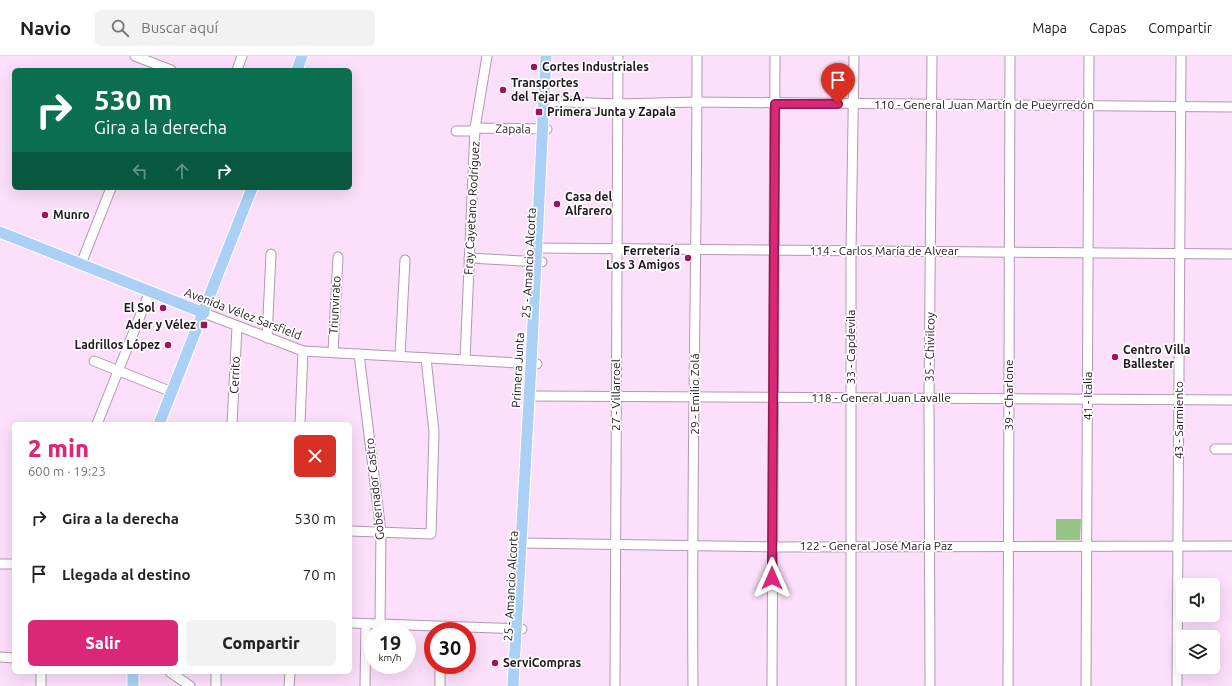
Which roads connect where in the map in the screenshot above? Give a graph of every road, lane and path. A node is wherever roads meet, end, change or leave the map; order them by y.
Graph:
1 (135, 56) edge
2 (164, 56) edge
3 (242, 56) edge
4 (302, 56) edge
5 (488, 56) edge
6 (546, 56) edge
7 (551, 56) edge
8 (618, 56) edge
9 (697, 56) edge
10 (775, 56) edge
11 (854, 56) edge
12 (932, 56) edge
13 (1010, 56) edge
14 (1089, 56) edge
15 (1181, 56) edge
16 (159, 68) edge
17 (238, 68) edge
18 (298, 68) edge
19 (546, 102) junction
20 (697, 102) junction
21 (618, 104) junction
22 (775, 104) junction
23 (854, 104) junction
24 (931, 104) junction
25 (1010, 104) junction
26 (1089, 105) junction
27 (1180, 107) junction
28 (1232, 107) edge
29 (475, 128) junction
30 (544, 129) junction
31 (456, 131) dead end
32 (110, 190) edge
33 (251, 190) edge
34 (0, 232) edge
35 (539, 248) junction
36 (616, 249) junction
37 (694, 250) junction
38 (774, 251) junction
39 (851, 251) junction
40 (931, 251) junction
41 (1010, 252) junction
42 (1088, 253) junction
43 (271, 254) dead end
44 (1180, 254) junction
45 (1232, 254) edge
46 (338, 257) dead end
47 (469, 258) junction
48 (405, 260) dead end
49 (538, 261) junction
50 (81, 264) junction
51 (150, 291) junction
52 (204, 313) junction
53 (237, 327) junction
54 (267, 338) junction
55 (303, 351) junction
56 (333, 352) junction
57 (359, 354) junction
58 (400, 356) junction
59 (426, 358) junction
60 (465, 360) junction
61 (94, 361) dead end
62 (534, 364) junction
63 (119, 371) junction
64 (172, 392) junction
65 (533, 396) junction
66 (616, 396) junction
67 (695, 397) junction
68 (774, 397) junction
69 (851, 398) junction
70 (929, 398) junction
71 (1008, 399) junction
72 (1088, 400) junction
73 (1179, 400) junction
74 (1232, 400) edge
75 (98, 422) edge
76 (160, 422) edge
77 (232, 422) edge
78 (300, 422) edge
79 (1232, 448) edge
80 (1215, 449) dead end
81 (352, 531) edge
82 (381, 532) junction
83 (524, 543) junction
84 (616, 545) junction
85 (692, 545) junction
86 (1008, 545) junction
87 (850, 546) junction
88 (930, 546) junction
89 (1087, 546) junction
90 (1178, 546) junction
91 (1232, 546) edge
92 (772, 547) junction
93 (0, 564) edge
94 (12, 564) edge
95 (380, 622) edge
96 (352, 623) edge
97 (364, 624) edge
98 (519, 628) junction
99 (476, 629) edge
100 (0, 658) edge
101 (12, 658) edge
102 (41, 674) edge
103 (134, 674) edge
104 (173, 674) edge
105 (216, 674) edge
106 (290, 674) edge
107 (365, 674) edge
108 (440, 674) edge
109 (40, 686) edge
110 (133, 686) edge
111 (190, 686) edge
112 (216, 686) edge
113 (289, 686) edge
114 (365, 686) edge
115 (440, 686) edge
116 (513, 686) edge
117 (519, 686) edge
118 (615, 686) edge
119 (693, 686) edge
120 (772, 686) edge
121 (850, 686) edge
122 (930, 686) edge
123 (1008, 686) edge
124 (1086, 686) edge
125 (1177, 686) edge

1 - 16 street
2 - 16 street
3 - 17 street
4 - 18 main road
5 - 29 street, Fray Cayetano Rodríguez
6 - 19 main road, Primera Junta
7 - 19 main road
8 - 21 street, 27 - Villarroel
9 - 20 street, 29 - Emilio Zolá
10 - 22 street
11 - 23 street, 33 - Capdevila
12 - 24 street, 35 - Chivilcoy
13 - 25 street, 39 - Charlone
14 - 26 street, 41 - Italia
15 - 27 street, 43 - Sarmiento
19 - 21 street, 110 - General Juan Martín de Pueyrredón
19 - 30 main road, Primera Junta
20 - 21 street, 110 - General Juan Martín de Pueyrredón
20 - 22 street, 110 - General Juan Martín de Pueyrredón
20 - 37 street, 29 - Emilio Zolá
21 - 36 street, 27 - Villarroel
22 - 23 street, 110 - General Juan Martín de Pueyrredón
22 - 38 street
23 - 24 street, 110 - General Juan Martín de Pueyrredón
23 - 39 street, 33 - Capdevila
24 - 25 street, 110 - General Juan Martín de Pueyrredón
24 - 40 street, 35 - Chivilcoy
25 - 26 street, 110 - General Juan Martín de Pueyrredón
25 - 41 street, 39 - Charlone
26 - 27 street, 110 - General Juan Martín de Pueyrredón
26 - 42 street, 41 - Italia
27 - 28 street, 110 - General Juan Martín de Pueyrredón
27 - 44 street, 43 - Sarmiento
29 - 30 street, Zapala
29 - 31 street, Zapala
29 - 47 street, Fray Cayetano Rodríguez
30 - 35 main road, Primera Junta
32 - 50 street
33 - 52 main road
34 - 50 main road, Avenida Vélez Sarsfield
35 - 36 street, 114 - Carlos María de Alvear
35 - 49 main road, Primera Junta
36 - 37 street, 114 - Carlos María de Alvear
36 - 66 street, 27 - Villarroel
37 - 38 street, 114 - Carlos María de Alvear
37 - 67 street, 29 - Emilio Zolá
38 - 39 street, 114 - Carlos María de Alvear
38 - 68 street
39 - 40 street, 114 - Carlos María de Alvear
39 - 69 street, 33 - Capdevila
40 - 41 street, 114 - Carlos María de Alvear
40 - 70 street, 35 - Chivilcoy
41 - 42 street, 114 - Carlos María de Alvear
41 - 71 street, 39 - Charlone
42 - 44 street, 114 - Carlos María de Alvear
42 - 72 street, 41 - Italia
43 - 54 street
44 - 45 street, 114 - Carlos María de Alvear
44 - 73 street, 43 - Sarmiento
46 - 56 street, Triunvirato
47 - 49 street
47 - 60 street, Fray Cayetano Rodríguez
48 - 58 street
49 - 62 main road, Primera Junta
50 - 51 main road, Avenida Vélez Sarsfield
51 - 52 main road, Avenida Vélez Sarsfield
51 - 63 street
52 - 53 street, Avenida Vélez Sarsfield
52 - 64 main road
53 - 54 street, Avenida Vélez Sarsfield
53 - 77 street, Cerrito
54 - 55 street, Avenida Vélez Sarsfield
55 - 56 street, Avenida Vélez Sarsfield
55 - 78 street
56 - 57 street, Avenida Vélez Sarsfield
57 - 58 street, Avenida Vélez Sarsfield
57 - 82 street, Gobernador Castro
58 - 59 street, Avenida Vélez Sarsfield
59 - 60 street, Avenida Vélez Sarsfield
59 - 82 street
60 - 62 street, Avenida Vélez Sarsfield
61 - 63 street
62 - 65 main road, Primera Junta
63 - 64 street
63 - 75 street
64 - 76 main road
65 - 66 street, 118 - General Juan Lavalle
65 - 83 main road, Primera Junta
66 - 67 street, 118 - General Juan Lavalle
66 - 84 street, 27 - Villarroel
67 - 68 street, 118 - General Juan Lavalle
67 - 85 street, 29 - Emilio Zolá
68 - 69 street, 118 - General Juan Lavalle
68 - 92 street
69 - 70 street, 118 - General Juan Lavalle
69 - 87 street, 33 - Capdevila
70 - 71 street, 118 - General Juan Lavalle
70 - 88 street, 35 - Chivilcoy
71 - 72 street, 118 - General Juan Lavalle
71 - 86 street, 39 - Charlone
72 - 73 street, 118 - General Juan Lavalle
72 - 89 street, 41 - Italia
73 - 74 street, 118 - General Juan Lavalle
73 - 90 street, 43 - Sarmiento
79 - 80 street
81 - 82 street
82 - 95 street, Gobernador Castro
83 - 84 street, 122 - General José María Paz
83 - 98 main road, Primera Junta
84 - 85 street, 122 - General José María Paz
84 - 118 street, 27 - Villarroel
85 - 92 street, 122 - General José María Paz
85 - 119 street, 29 - Emilio Zolá
86 - 88 street, 122 - General José María Paz
86 - 89 street, 122 - General José María Paz
86 - 123 street, 39 - Charlone
87 - 88 street, 122 - General José María Paz
87 - 92 street, 122 - General José María Paz
87 - 121 street, 33 - Capdevila
88 - 122 street, 35 - Chivilcoy
89 - 90 street, 122 - General José María Paz
89 - 124 street, 41 - Italia
90 - 91 street, 122 - General José María Paz
90 - 125 street, 43 - Sarmiento
92 - 120 street
93 - 94 street
96 - 97 street
98 - 99 street
98 - 116 main road, Primera Junta
98 - 117 main road, 25 - Amancio Alcorta
100 - 101 street
102 - 109 street
103 - 110 main road
104 - 111 street
105 - 112 street
106 - 113 street
107 - 114 street
108 - 115 street

